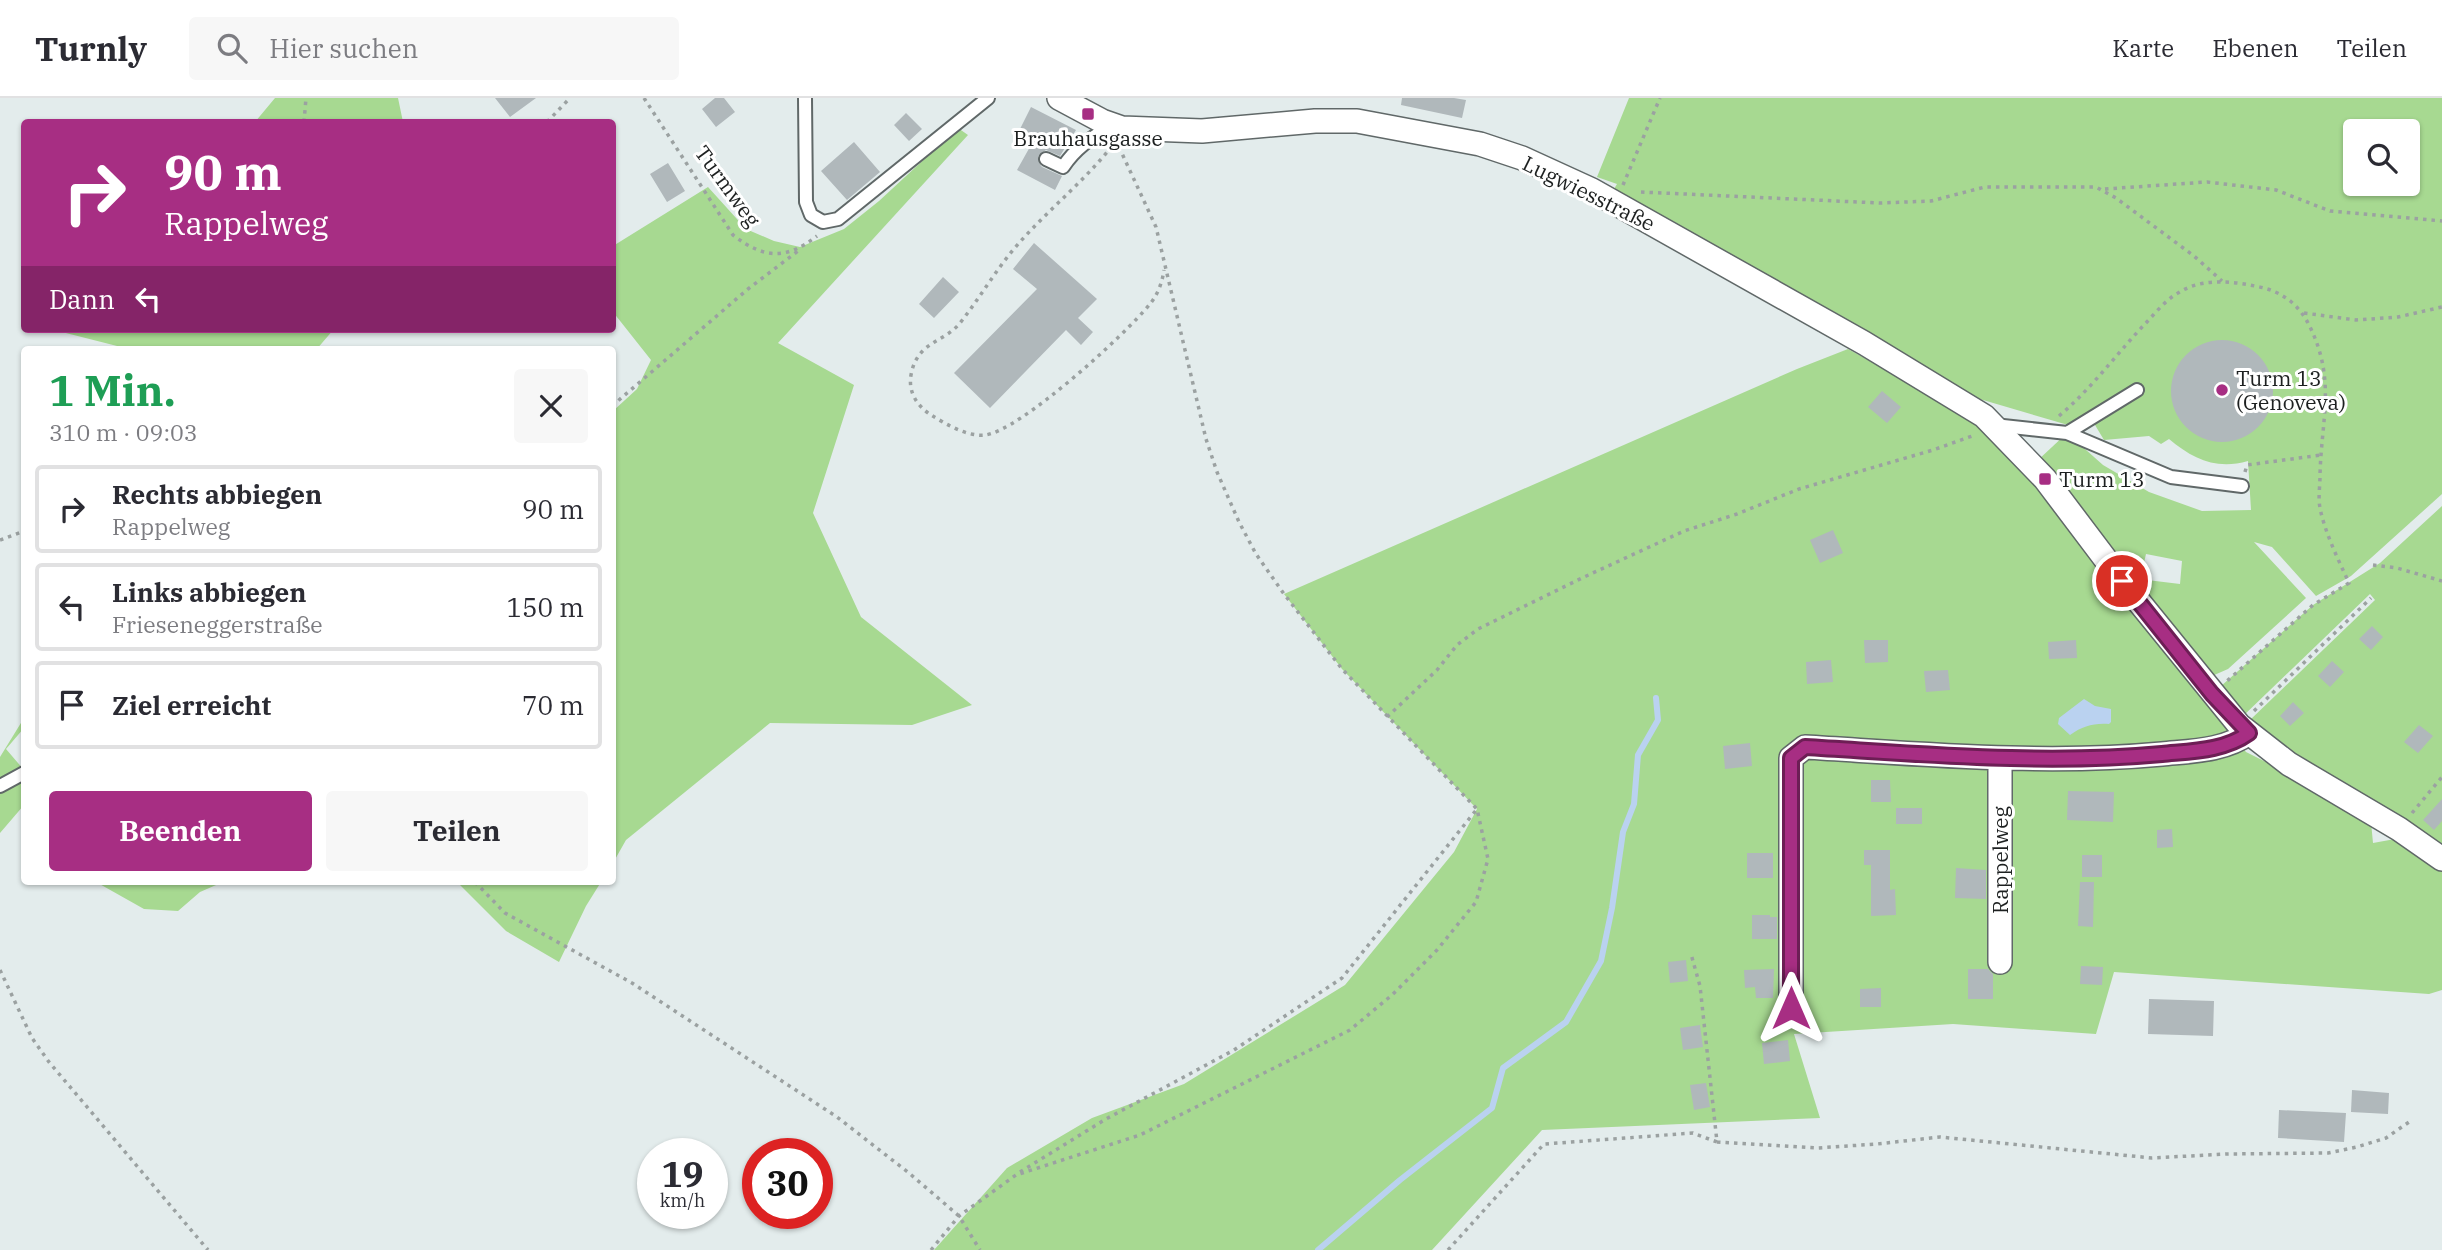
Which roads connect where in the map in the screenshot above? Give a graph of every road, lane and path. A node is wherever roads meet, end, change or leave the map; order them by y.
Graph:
1 (306, 98) edge
2 (570, 98) edge
3 (643, 98) edge
4 (805, 98) edge
5 (988, 98) edge
6 (1059, 98) edge
7 (1660, 98) edge
8 (304, 119) edge
9 (550, 119) edge
10 (1112, 125) junction
11 (1046, 159) dead end
12 (1630, 189) dead end
13 (2103, 189) junction
14 (1637, 191) dead end
15 (838, 219) junction
16 (2442, 221) edge
17 (800, 250) junction
18 (1164, 264) junction
19 (2223, 281) junction
20 (2442, 307) edge
21 (2304, 313) junction
22 (2137, 390) dead end
23 (616, 403) edge
24 (1994, 425) junction
25 (2043, 429) junction
26 (2067, 433) junction
27 (2320, 455) junction
28 (2242, 486) joint
29 (21, 532) edge
30 (0, 540) edge
31 (2373, 565) dead end
32 (2442, 581) edge
33 (2371, 598) dead end
34 (2212, 694) junction
35 (1387, 717) junction
36 (2244, 729) junction
37 (2000, 759) junction
38 (21, 775) edge
39 (2442, 777) edge
40 (0, 786) edge
41 (1477, 809) junction
42 (2399, 829) junction
43 (2442, 859) edge
44 (478, 885) edge
45 (1691, 954) dead end
46 (2000, 962) dead end
47 (0, 970) edge
48 (1791, 1008) dead end
49 (2409, 1122) dead end
50 (1717, 1142) junction
51 (1016, 1175) junction
52 (959, 1216) junction
53 (208, 1250) edge
54 (931, 1250) edge
55 (980, 1250) edge
56 (1448, 1250) edge

1 - 8 path
2 - 9 path
3 - 17 path, Turmweg
4 - 15 lane
5 - 15 lane
6 - 10 street, Lugwiesstraße
7 - 12 path
10 - 11 lane
10 - 24 street, Lugwiesstraße
13 - 14 path
13 - 16 path
13 - 19 path
15 - 17 path
17 - 23 path
18 - 18 path
18 - 35 path
19 - 21 path
19 - 25 path
20 - 21 path
21 - 27 path
22 - 26 lane
24 - 25 lane
24 - 34 street, Lugwiesstraße
24 - 35 path
25 - 26 lane
26 - 28 lane
27 - 28 path
27 - 34 path
29 - 30 path
31 - 32 path
33 - 36 path
34 - 36 street, Lugwiesstraße
35 - 41 path
36 - 37 street
36 - 42 street, Lugwiesstraße
37 - 46 street, Rappelweg
37 - 48 street
38 - 40 lane
39 - 42 path
41 - 51 path
41 - 51 path
42 - 43 street, Lugwiesstraße
44 - 52 path
45 - 50 path
47 - 53 path
49 - 50 path
50 - 56 path
51 - 52 path
52 - 54 path
52 - 55 path

